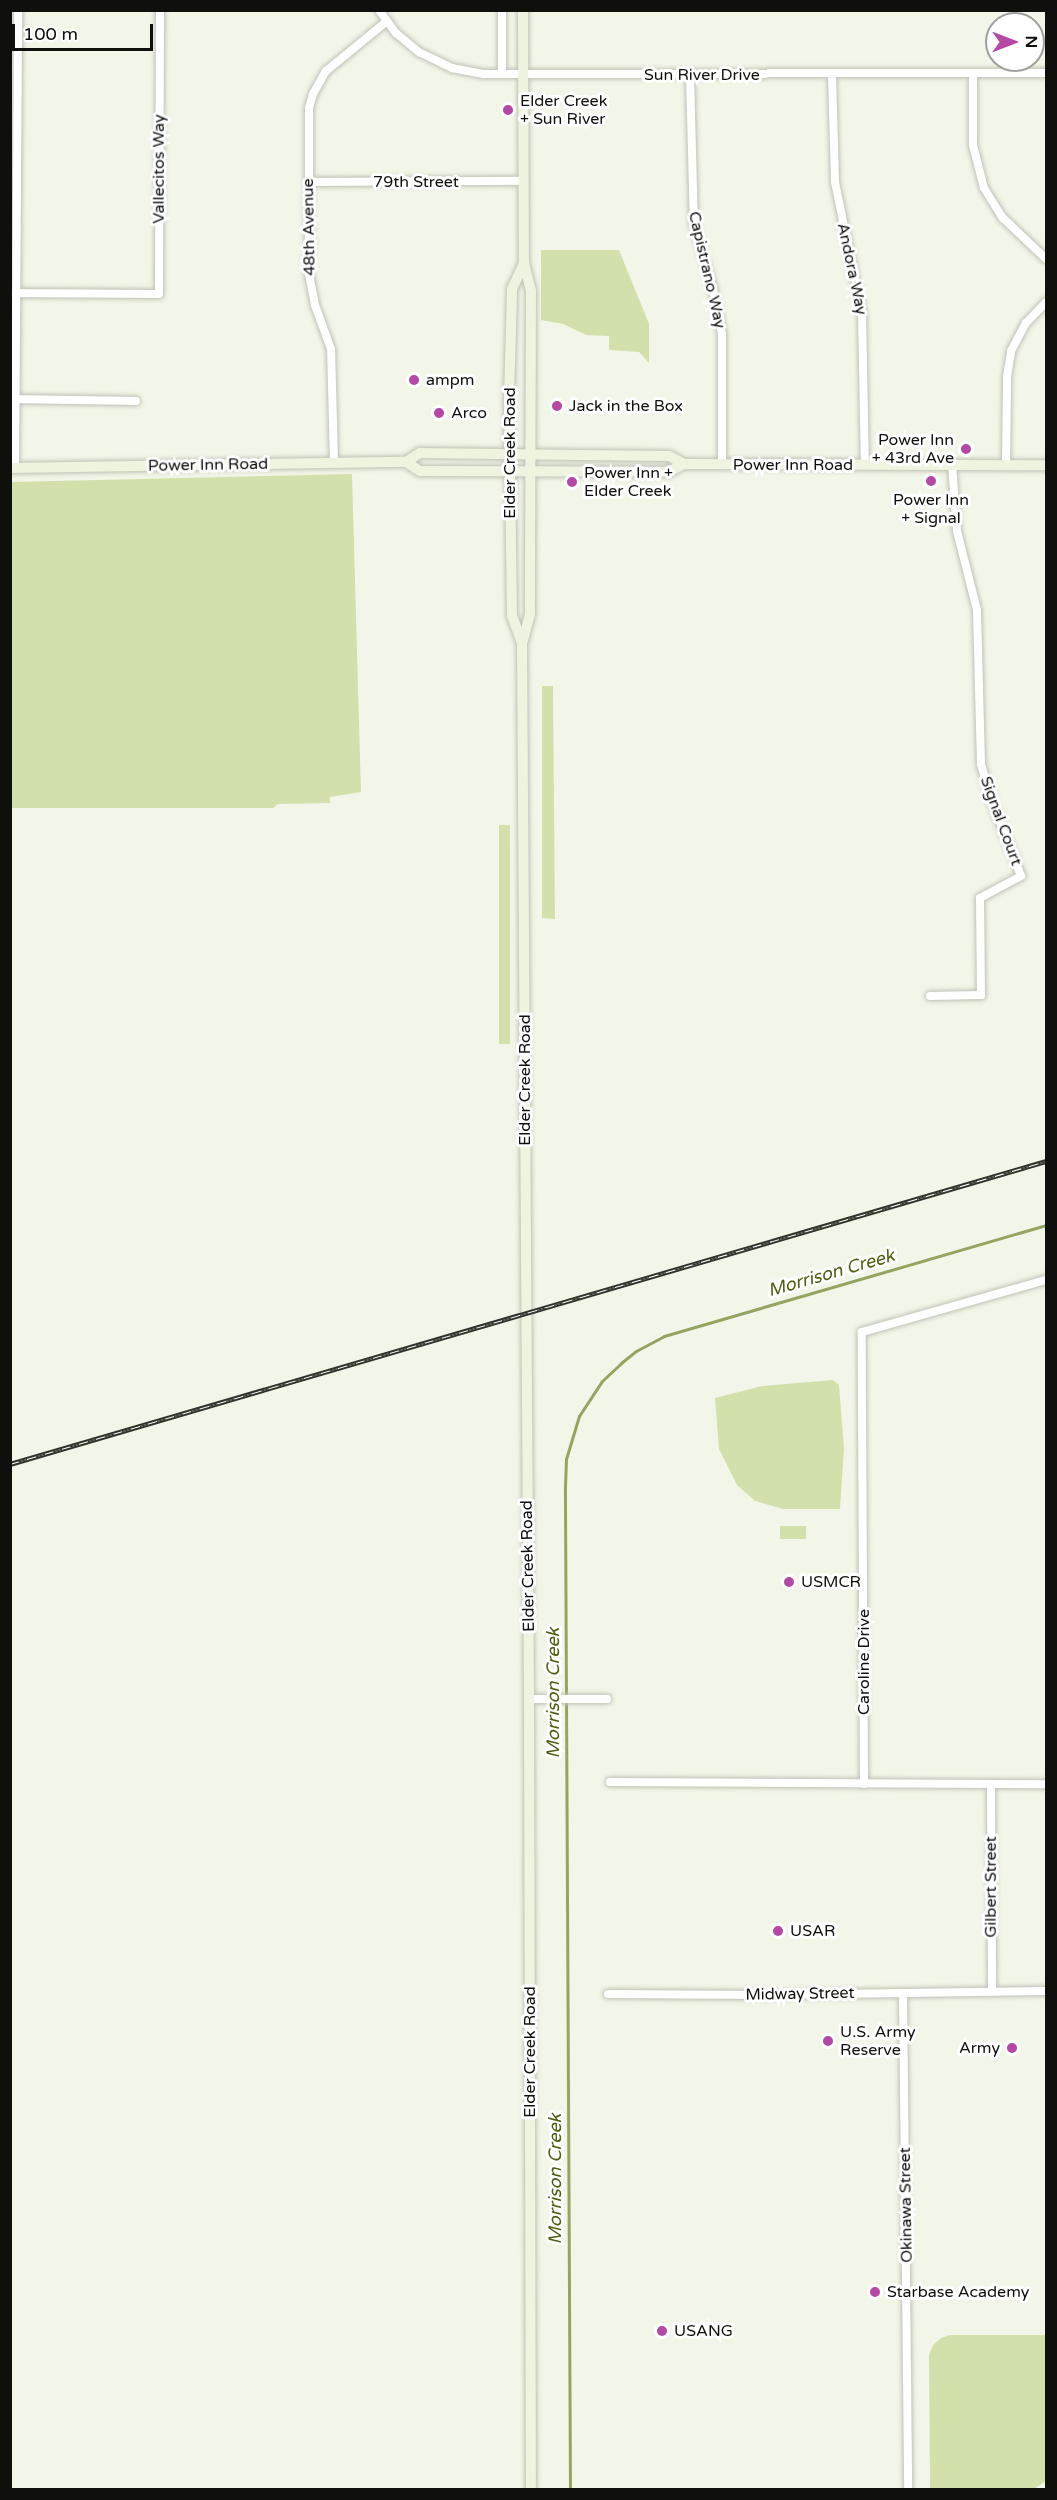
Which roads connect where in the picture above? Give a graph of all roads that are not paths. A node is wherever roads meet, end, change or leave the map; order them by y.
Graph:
1 (18, 10) edge
2 (160, 10) edge
3 (379, 10) edge
4 (502, 10) edge
5 (523, 10) edge
6 (387, 21) junction
7 (502, 74) junction
8 (523, 74) junction
9 (832, 74) junction
10 (973, 74) junction
11 (1047, 74) edge
12 (690, 75) junction
13 (14, 153) edge
14 (523, 181) junction
15 (308, 182) junction
16 (1047, 259) edge
17 (524, 263) junction
18 (13, 293) edge
19 (1047, 302) edge
20 (13, 399) edge
21 (136, 401) dead end
22 (510, 454) junction
23 (529, 454) junction
24 (334, 462) junction
25 (406, 462) junction
26 (684, 464) junction
27 (722, 465) junction
28 (865, 465) junction
29 (952, 465) junction
30 (1006, 465) junction
31 (1047, 465) edge
32 (13, 468) edge
33 (510, 470) junction
34 (529, 470) junction
35 (522, 643) junction
36 (930, 996) dead end
37 (1047, 1280) edge
38 (529, 1699) junction
39 (607, 1699) dead end
40 (610, 1782) dead end
41 (864, 1784) junction
42 (991, 1784) junction
43 (1047, 1784) edge
44 (992, 1991) junction
45 (1047, 1991) edge
46 (903, 1993) junction
47 (608, 1994) dead end
48 (531, 2490) edge
49 (908, 2490) edge

1 - 13 street
2 - 18 street, Vallecitos Way
3 - 6 street, Sun River Drive
4 - 7 street
5 - 8 street, Elder Creek Road
6 - 7 street, Sun River Drive
6 - 15 street, 48th Avenue
7 - 8 street, Sun River Drive
8 - 12 street, Sun River Drive
8 - 14 street, Elder Creek Road
9 - 10 street, Sun River Drive
9 - 12 street, Sun River Drive
9 - 28 street, Andora Way
10 - 11 street, Sun River Drive
10 - 16 street
12 - 27 street, Capistrano Way
13 - 18 street
14 - 15 street, 79th Street
14 - 17 street, Elder Creek Road
15 - 24 street, 48th Avenue
17 - 22 street, Elder Creek Road
17 - 23 street, Elder Creek Road
18 - 20 street
19 - 30 street
20 - 21 street
20 - 32 street
22 - 23 street, Power Inn Road
22 - 25 street, Power Inn Road
22 - 33 street, Elder Creek Road
23 - 26 street, Power Inn Road
23 - 34 street, Elder Creek Road
24 - 25 street, Power Inn Road
24 - 32 street, Power Inn Road
25 - 33 street, Power Inn Road
26 - 27 street, Power Inn Road
26 - 34 street, Power Inn Road
27 - 28 street, Power Inn Road
28 - 29 street, Power Inn Road
29 - 30 street, Power Inn Road
29 - 36 street, Signal Court
30 - 31 street, Power Inn Road
33 - 34 street, Power Inn Road
33 - 35 street, Elder Creek Road
34 - 35 street, Elder Creek Road
35 - 38 street, Elder Creek Road
37 - 41 street, Caroline Drive
38 - 39 street
38 - 48 street, Elder Creek Road
40 - 41 street
41 - 42 street
42 - 43 street
42 - 44 street, Gilbert Street
44 - 45 street, Midway Street
44 - 46 street, Midway Street
46 - 47 street, Midway Street
46 - 49 street, Okinawa Street

